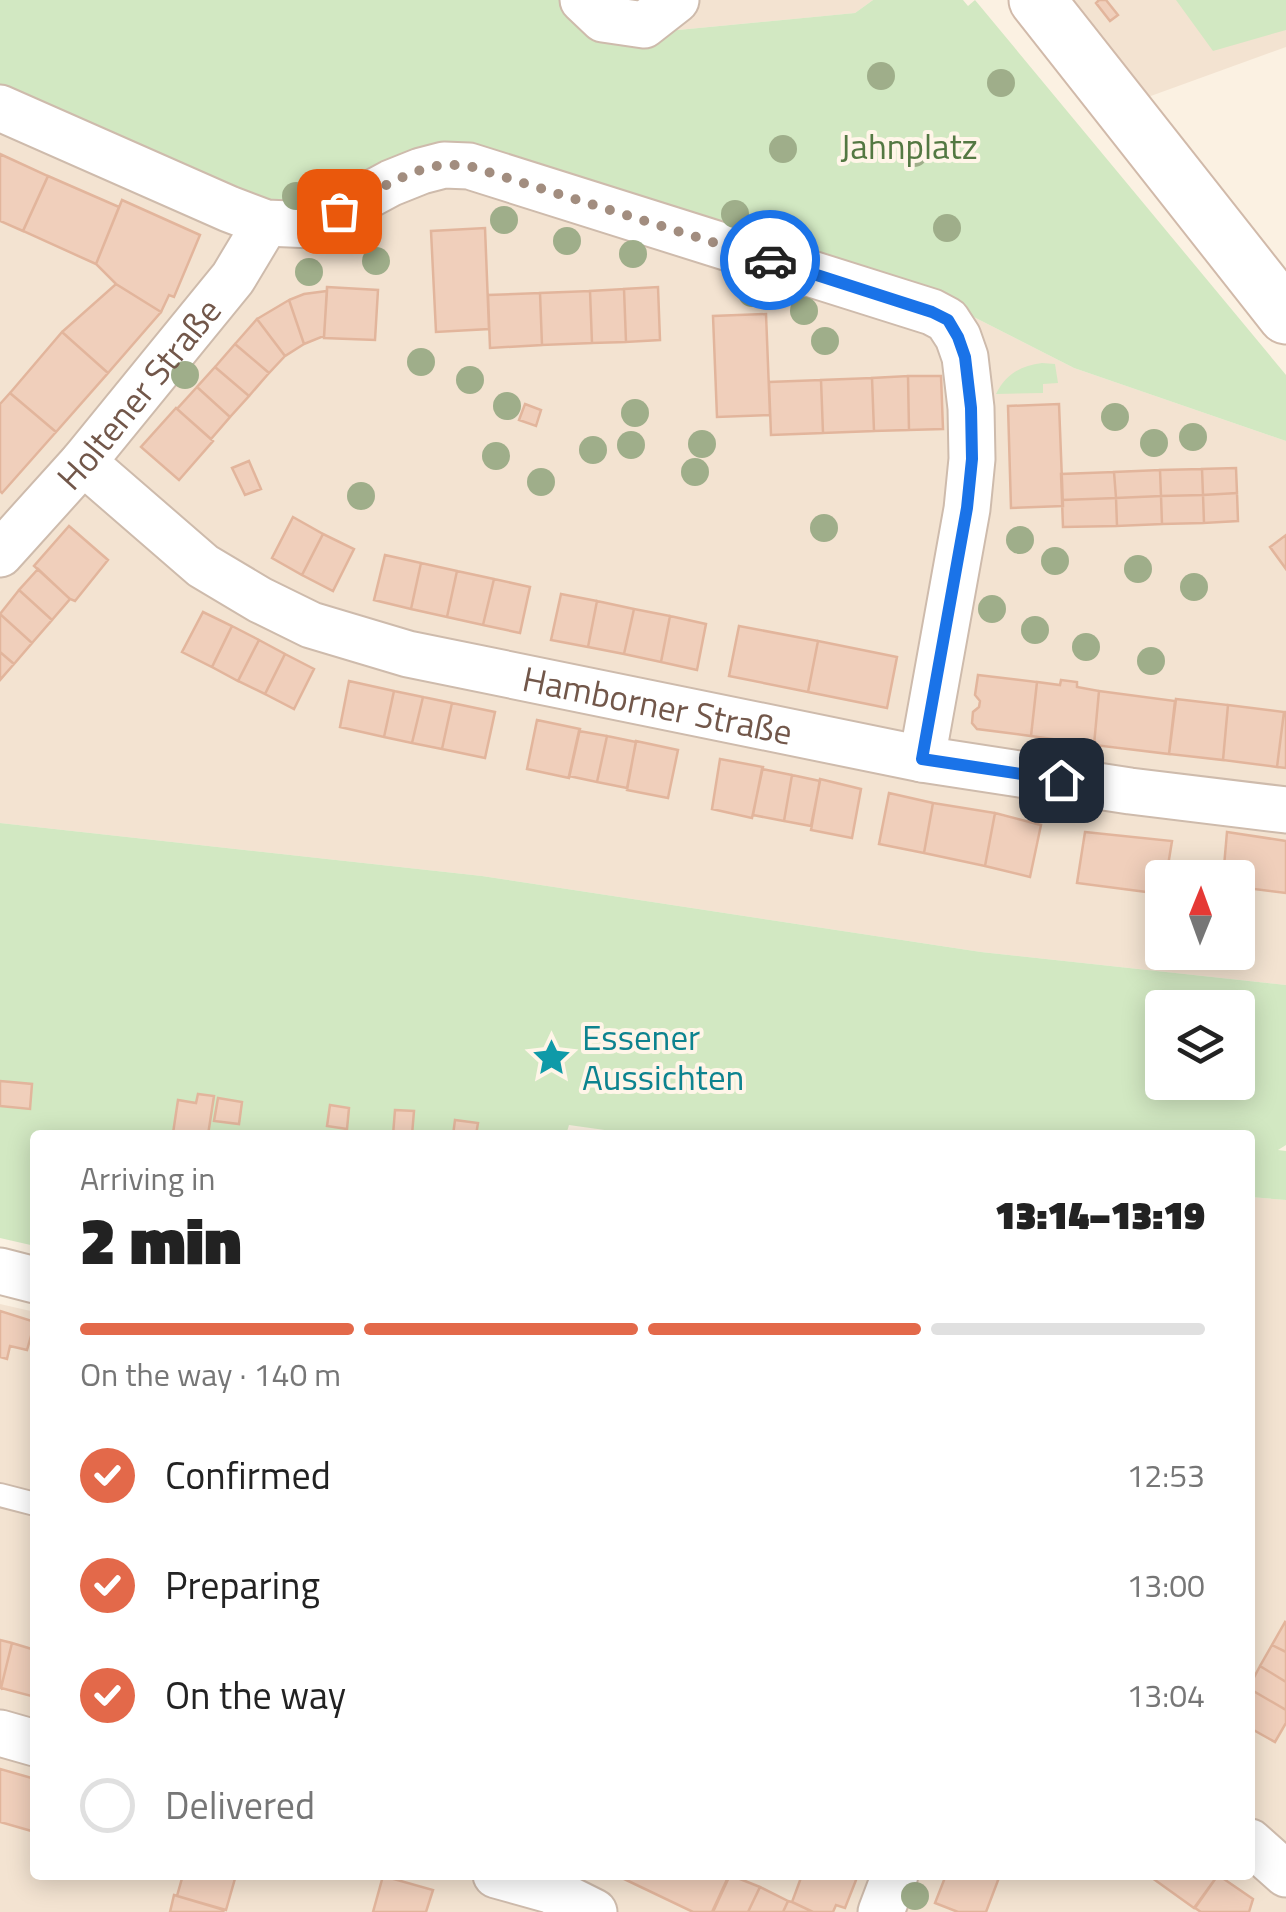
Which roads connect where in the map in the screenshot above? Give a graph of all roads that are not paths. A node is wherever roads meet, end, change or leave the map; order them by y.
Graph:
1 (583, 0) edge
2 (676, 0) edge
3 (1037, 0) edge
4 (0, 108) edge
5 (266, 224) junction
6 (1286, 316) edge
7 (83, 462) junction
8 (0, 554) edge
9 (922, 759) junction
10 (1286, 810) edge
11 (0, 1272) edge
12 (30, 1279) edge
13 (0, 1494) edge
14 (30, 1503) edge
15 (0, 1733) edge
16 (30, 1742) edge
17 (1255, 1846) edge
18 (1286, 1874) edge
19 (512, 1880) edge
20 (893, 1880) edge
21 (549, 1892) edge
22 (594, 1912) edge
23 (881, 1912) edge

1 - 2 street
3 - 6 main road
4 - 5 street
5 - 7 street, Holtener Straße
5 - 9 street
7 - 8 street, Holtener Straße
7 - 9 street, Hamborner Straße
9 - 10 street, Hamborner Straße
11 - 12 street
13 - 14 lane
15 - 16 street
17 - 18 street
19 - 21 street
20 - 23 street
21 - 22 street

